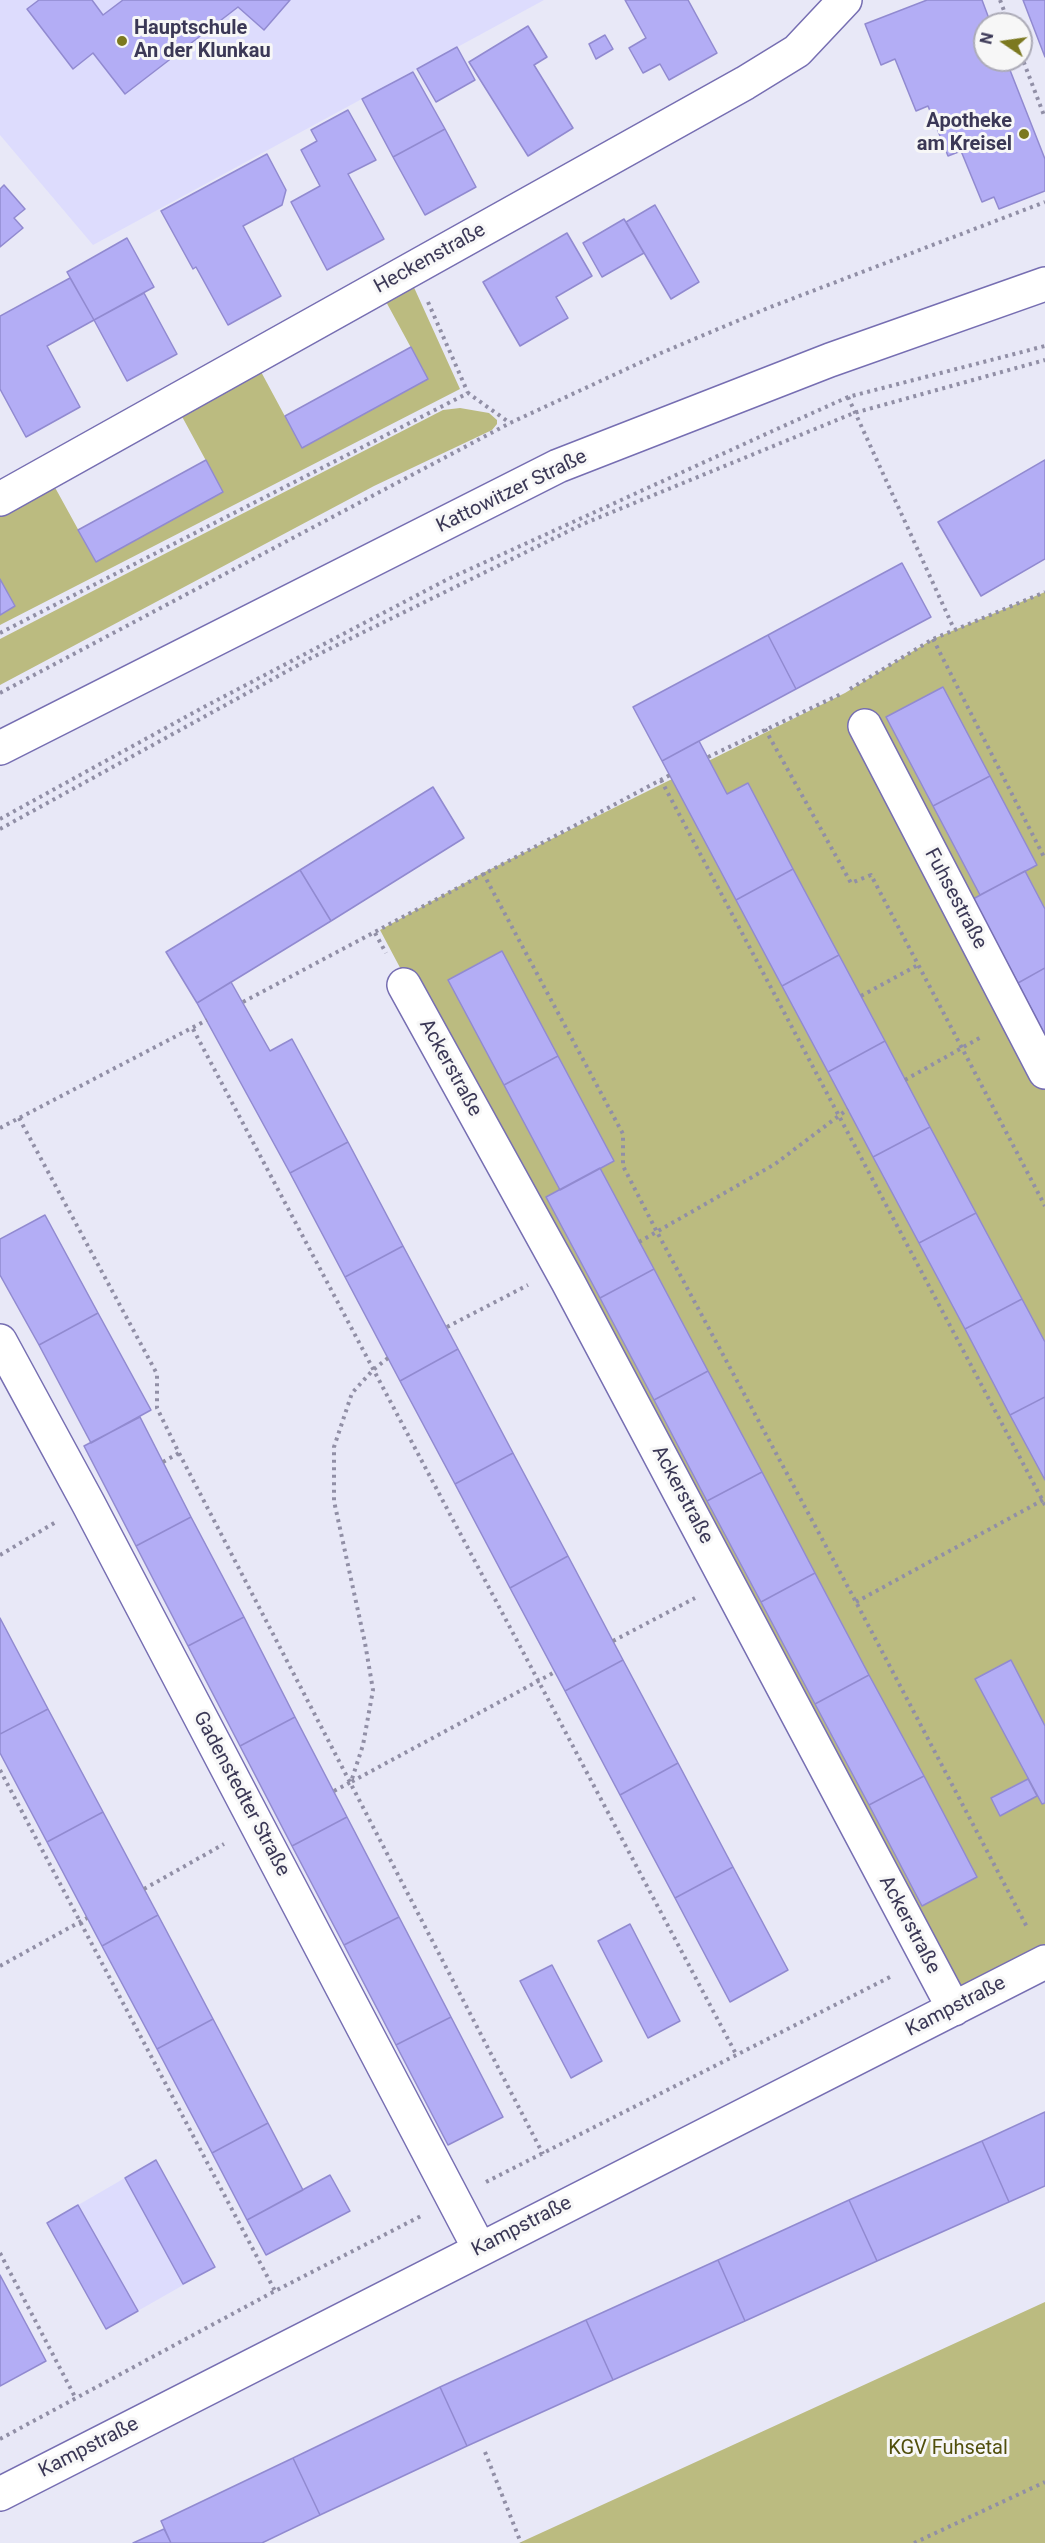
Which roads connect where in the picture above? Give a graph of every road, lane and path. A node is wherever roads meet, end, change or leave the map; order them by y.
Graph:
1 (844, 0) edge
2 (1027, 72) edge
3 (1045, 118) edge
4 (1045, 202) edge
5 (413, 268) junction
6 (1045, 284) edge
7 (1045, 346) edge
8 (1045, 360) edge
9 (468, 393) junction
10 (848, 398) junction
11 (854, 413) junction
12 (510, 423) junction
13 (0, 499) edge
14 (1045, 592) edge
15 (954, 629) junction
16 (0, 633) edge
17 (933, 639) junction
18 (0, 693) edge
19 (865, 726) dead end
20 (765, 729) junction
21 (0, 748) edge
22 (708, 757) dead end
23 (670, 776) dead end
24 (661, 780) junction
25 (0, 819) edge
26 (0, 829) edge
27 (1045, 859) edge
28 (483, 873) junction
29 (918, 965) junction
30 (404, 985) dead end
31 (861, 996) dead end
32 (243, 1002) dead end
33 (1016, 1017) junction
34 (207, 1020) dead end
35 (193, 1029) junction
36 (961, 1047) junction
37 (1045, 1072) edge
38 (905, 1080) dead end
39 (848, 1109) dead end
40 (839, 1117) junction
41 (19, 1118) junction
42 (0, 1128) edge
43 (1045, 1206) edge
44 (657, 1232) junction
45 (639, 1242) dead end
46 (560, 1267) junction
47 (447, 1327) dead end
48 (0, 1341) edge
49 (388, 1358) dead end
50 (373, 1370) junction
51 (179, 1453) junction
52 (163, 1462) dead end
53 (88, 1503) junction
54 (1044, 1503) edge
55 (0, 1555) edge
56 (728, 1581) junction
57 (856, 1602) junction
58 (613, 1641) dead end
59 (555, 1672) dead end
60 (538, 1681) junction
61 (0, 1770) edge
62 (351, 1782) junction
63 (334, 1791) dead end
64 (257, 1826) junction
65 (144, 1889) dead end
66 (87, 1918) dead end
67 (80, 1922) junction
68 (927, 1958) junction
69 (1045, 1962) edge
70 (0, 1966) edge
71 (954, 2009) junction
72 (737, 2056) junction
73 (543, 2154) junction
74 (453, 2199) junction
75 (479, 2248) junction
76 (0, 2253) edge
77 (275, 2291) junction
78 (75, 2397) junction
79 (0, 2439) edge
80 (485, 2452) dead end
81 (1045, 2482) edge
82 (0, 2494) edge
83 (521, 2543) edge
84 (914, 2543) edge

1 - 5 street, Heckenstraße
2 - 3 path
4 - 12 path
5 - 9 path
5 - 13 street, Heckenstraße
6 - 21 street, Kattowitzer Straße
7 - 10 path
8 - 11 path
9 - 12 path
9 - 16 path
10 - 11 path
10 - 25 path
11 - 15 path
11 - 26 path
12 - 18 path
14 - 15 path
15 - 17 path
17 - 20 path
17 - 27 path
19 - 33 street, Fuhsestraße
20 - 22 path
20 - 29 path
23 - 24 path
24 - 28 path
24 - 40 path
28 - 32 path
28 - 44 path
29 - 31 path
29 - 36 path
30 - 46 street, Ackerstraße
33 - 36 path
33 - 37 street, Fuhsestraße
34 - 35 path
35 - 41 path
35 - 50 path
36 - 38 path
36 - 43 path
39 - 40 path
40 - 44 path
40 - 54 path
41 - 42 path
41 - 51 path
44 - 45 path
44 - 57 path
46 - 47 path
46 - 56 street, Ackerstraße
48 - 53 street, Gadenstedter Straße
49 - 50 path
50 - 60 path
50 - 62 path
51 - 52 path
51 - 62 path
53 - 55 path
53 - 64 street, Gadenstedter Straße
54 - 57 path
56 - 58 path
56 - 68 street, Ackerstraße
57 - 69 path
59 - 60 path
60 - 62 path
60 - 72 path
61 - 67 path
62 - 63 path
62 - 73 path
64 - 65 path
64 - 74 street, Gadenstedter Straße
66 - 67 path
67 - 70 path
67 - 77 path
68 - 71 street, Ackerstraße
68 - 72 path
69 - 71 street, Kampstraße
71 - 75 street, Kampstraße
72 - 73 path
73 - 74 path
74 - 75 street, Gadenstedter Straße
74 - 77 path
75 - 82 street, Kampstraße
76 - 78 path
77 - 78 path
78 - 79 path
80 - 83 path
81 - 84 path

